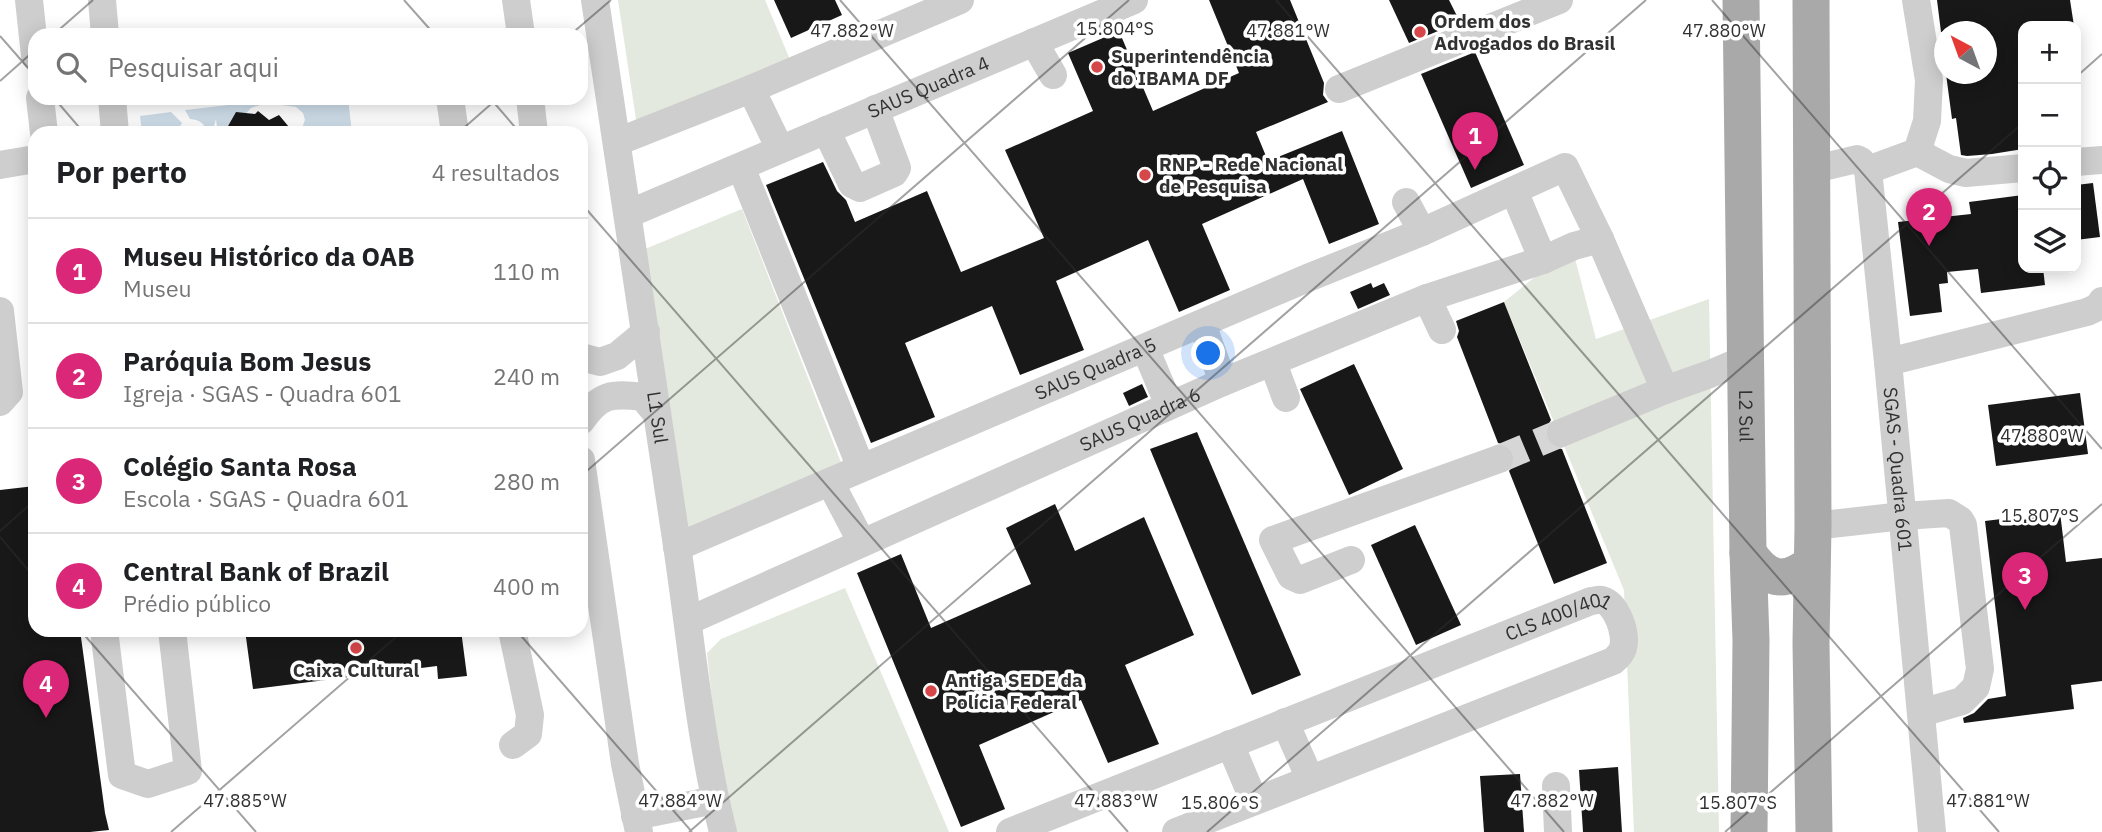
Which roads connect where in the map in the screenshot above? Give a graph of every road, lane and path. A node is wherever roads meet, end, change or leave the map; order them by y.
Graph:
1 (29, 0) edge
2 (102, 0) edge
3 (595, 0) edge
4 (960, 0) edge
5 (1134, 0) edge
6 (1559, 0) edge
7 (1741, 0) edge
8 (1811, 0) edge
9 (1916, 0) edge
10 (922, 8) edge
11 (1077, 12) edge
12 (1497, 12) edge
13 (32, 28) edge
14 (104, 28) edge
15 (1034, 42) junction
16 (1053, 75) dead end
17 (751, 89) junction
18 (1339, 89) dead end
19 (41, 105) edge
20 (113, 105) edge
21 (451, 105) edge
22 (531, 105) edge
23 (875, 109) junction
24 (43, 126) edge
25 (114, 126) edge
26 (454, 126) edge
27 (533, 126) edge
28 (826, 130) junction
29 (617, 142) junction
30 (780, 149) junction
31 (1917, 152) junction
32 (28, 160) edge
33 (2102, 160) edge
34 (2081, 162) edge
35 (0, 165) edge
36 (741, 167) junction
37 (2018, 168) edge
38 (1811, 170) junction
39 (1868, 170) junction
40 (1514, 191) junction
41 (1406, 202) dead end
42 (628, 214) junction
43 (1422, 232) junction
44 (1600, 239) junction
45 (1543, 260) junction
46 (1427, 298) junction
47 (2102, 301) edge
48 (0, 311) edge
49 (1202, 324) junction
50 (1442, 330) dead end
51 (646, 332) junction
52 (1145, 348) junction
53 (588, 359) edge
54 (1745, 359) junction
55 (1888, 362) junction
56 (1273, 363) junction
57 (1223, 382) junction
58 (1665, 390) junction
59 (1286, 398) dead end
60 (0, 402) edge
61 (1168, 405) junction
62 (588, 410) edge
63 (657, 414) junction
64 (1561, 433) tunnel mouth
65 (1499, 459) tunnel mouth
66 (861, 468) junction
67 (830, 482) junction
68 (1903, 516) junction
69 (1813, 526) junction
70 (588, 543) edge
71 (862, 543) junction
72 (677, 547) junction
73 (1748, 553) junction
74 (1351, 560) dead end
75 (1811, 564) junction
76 (688, 621) junction
77 (105, 637) edge
78 (173, 637) edge
79 (513, 637) edge
80 (1751, 640) junction
81 (1811, 643) junction
82 (1921, 713) junction
83 (1284, 722) junction
84 (1230, 744) junction
85 (513, 746) dead end
86 (1310, 779) junction
87 (1556, 786) dead end
88 (715, 800) junction
89 (1254, 801) junction
90 (637, 824) edge
91 (723, 832) edge
92 (1010, 832) edge
93 (1176, 832) edge
94 (1558, 832) edge
95 (1749, 832) edge
96 (1814, 832) edge
97 (1932, 832) edge

1 - 13 street
2 - 14 street
3 - 29 street, L1 Sul
4 - 10 street
5 - 11 street, SAUS Quadra 4
6 - 12 street
7 - 54 main road, L2 Sul
8 - 38 main road
9 - 31 street
10 - 17 street
11 - 15 street, SAUS Quadra 4
12 - 18 street
15 - 16 street
15 - 23 street, SAUS Quadra 4
17 - 29 street
17 - 30 street
19 - 24 street
20 - 25 street
21 - 26 street
22 - 27 street
23 - 28 street, SAUS Quadra 4
23 - 28 street
28 - 30 street, SAUS Quadra 4
29 - 42 street, L1 Sul
30 - 36 street, SAUS Quadra 4
31 - 37 street
31 - 39 street
32 - 35 street
33 - 34 street
36 - 42 street, SAUS Quadra 4
36 - 66 street
38 - 39 street
38 - 69 main road
39 - 55 street, SGAS - Quadra 601
40 - 43 street, SAUS Quadra 5
40 - 44 street, SAUS Quadra 5
40 - 45 street
41 - 43 street
42 - 51 street, L1 Sul
43 - 49 street, SAUS Quadra 5
44 - 45 street, SAUS Quadra 6
44 - 58 street
45 - 46 street, SAUS Quadra 6
46 - 50 street
46 - 56 street, SAUS Quadra 6
47 - 55 street
48 - 60 street
49 - 52 street, SAUS Quadra 5
49 - 57 street
51 - 53 street
51 - 63 street, L1 Sul
52 - 61 street
52 - 66 street, SAUS Quadra 5
54 - 58 street
54 - 73 main road, L2 Sul
55 - 68 street, SGAS - Quadra 601
56 - 57 street, SAUS Quadra 6
56 - 59 street
57 - 61 street, SAUS Quadra 6
58 - 64 street
61 - 71 street, SAUS Quadra 6
62 - 63 street
63 - 72 street, L1 Sul
65 - 74 street
66 - 67 street, SAUS Quadra 5
67 - 71 street
67 - 72 street, SAUS Quadra 5
68 - 69 street
68 - 82 street, SGAS - Quadra 601
68 - 82 street
69 - 75 main road
70 - 90 street
71 - 76 street, SAUS Quadra 6
72 - 76 street, L1 Sul
73 - 75 main road
73 - 80 main road, L2 Sul
75 - 81 main road
76 - 88 street, L1 Sul
77 - 78 street
79 - 85 street
80 - 81 main road
80 - 95 main road, L2 Sul
81 - 96 main road
82 - 97 street, SGAS - Quadra 601
83 - 84 street, CLS 400/401
83 - 86 street
83 - 86 street, CLS 400/401
84 - 89 street
84 - 92 street, CLS 400/401
86 - 89 street, CLS 400/401
87 - 94 street
88 - 90 street
88 - 91 street, L1 Sul
89 - 93 street, CLS 400/401

